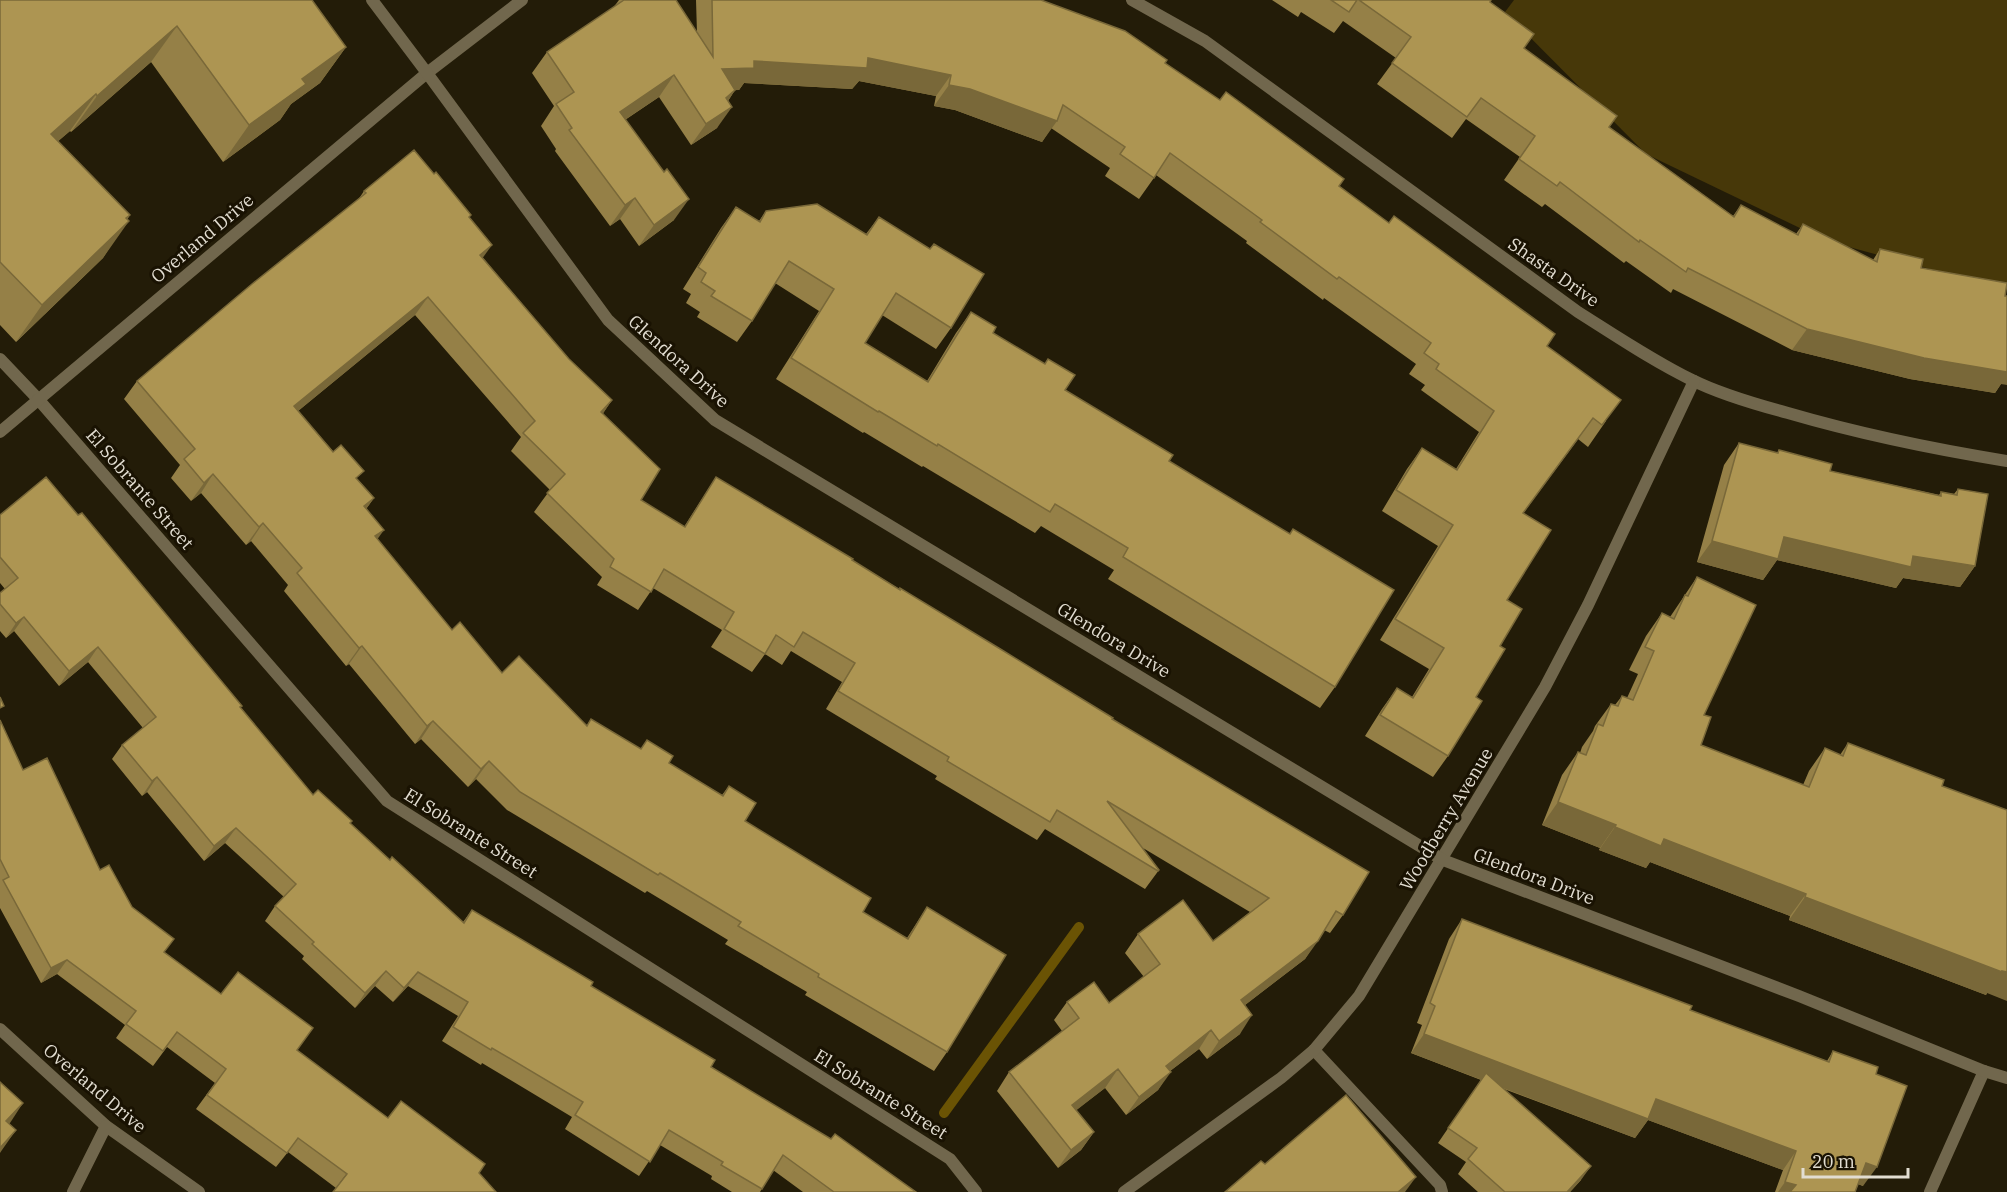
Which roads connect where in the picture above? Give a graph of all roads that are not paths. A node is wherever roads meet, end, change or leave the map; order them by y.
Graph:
1 (372, 0) edge
2 (522, 0) edge
3 (1132, 0) edge
4 (427, 73) junction
5 (0, 359) edge
6 (1694, 381) junction
7 (38, 399) junction
8 (0, 432) edge
9 (2007, 461) edge
10 (1443, 860) junction
11 (0, 1029) edge
12 (1314, 1050) junction
13 (1984, 1071) junction
14 (2007, 1078) edge
15 (106, 1126) junction
16 (73, 1192) edge
17 (199, 1192) edge
18 (976, 1192) edge
19 (1124, 1192) edge
20 (1442, 1192) edge
21 (1930, 1192) edge

1 - 4 street, Glendora Drive
2 - 4 street
3 - 6 street, Shasta Drive
4 - 7 street, Overland Drive
4 - 10 street, Glendora Drive
5 - 7 street, El Sobrante Street
6 - 9 street, Shasta Drive
6 - 10 street, Woodberry Avenue
7 - 8 street, Overland Drive
7 - 18 street, El Sobrante Street
10 - 12 street, Woodberry Avenue
10 - 13 street, Glendora Drive
11 - 15 street, Overland Drive
12 - 19 street, Woodberry Avenue
12 - 20 street
13 - 14 street, Glendora Drive
13 - 21 street
15 - 16 street
15 - 17 street, Overland Drive

